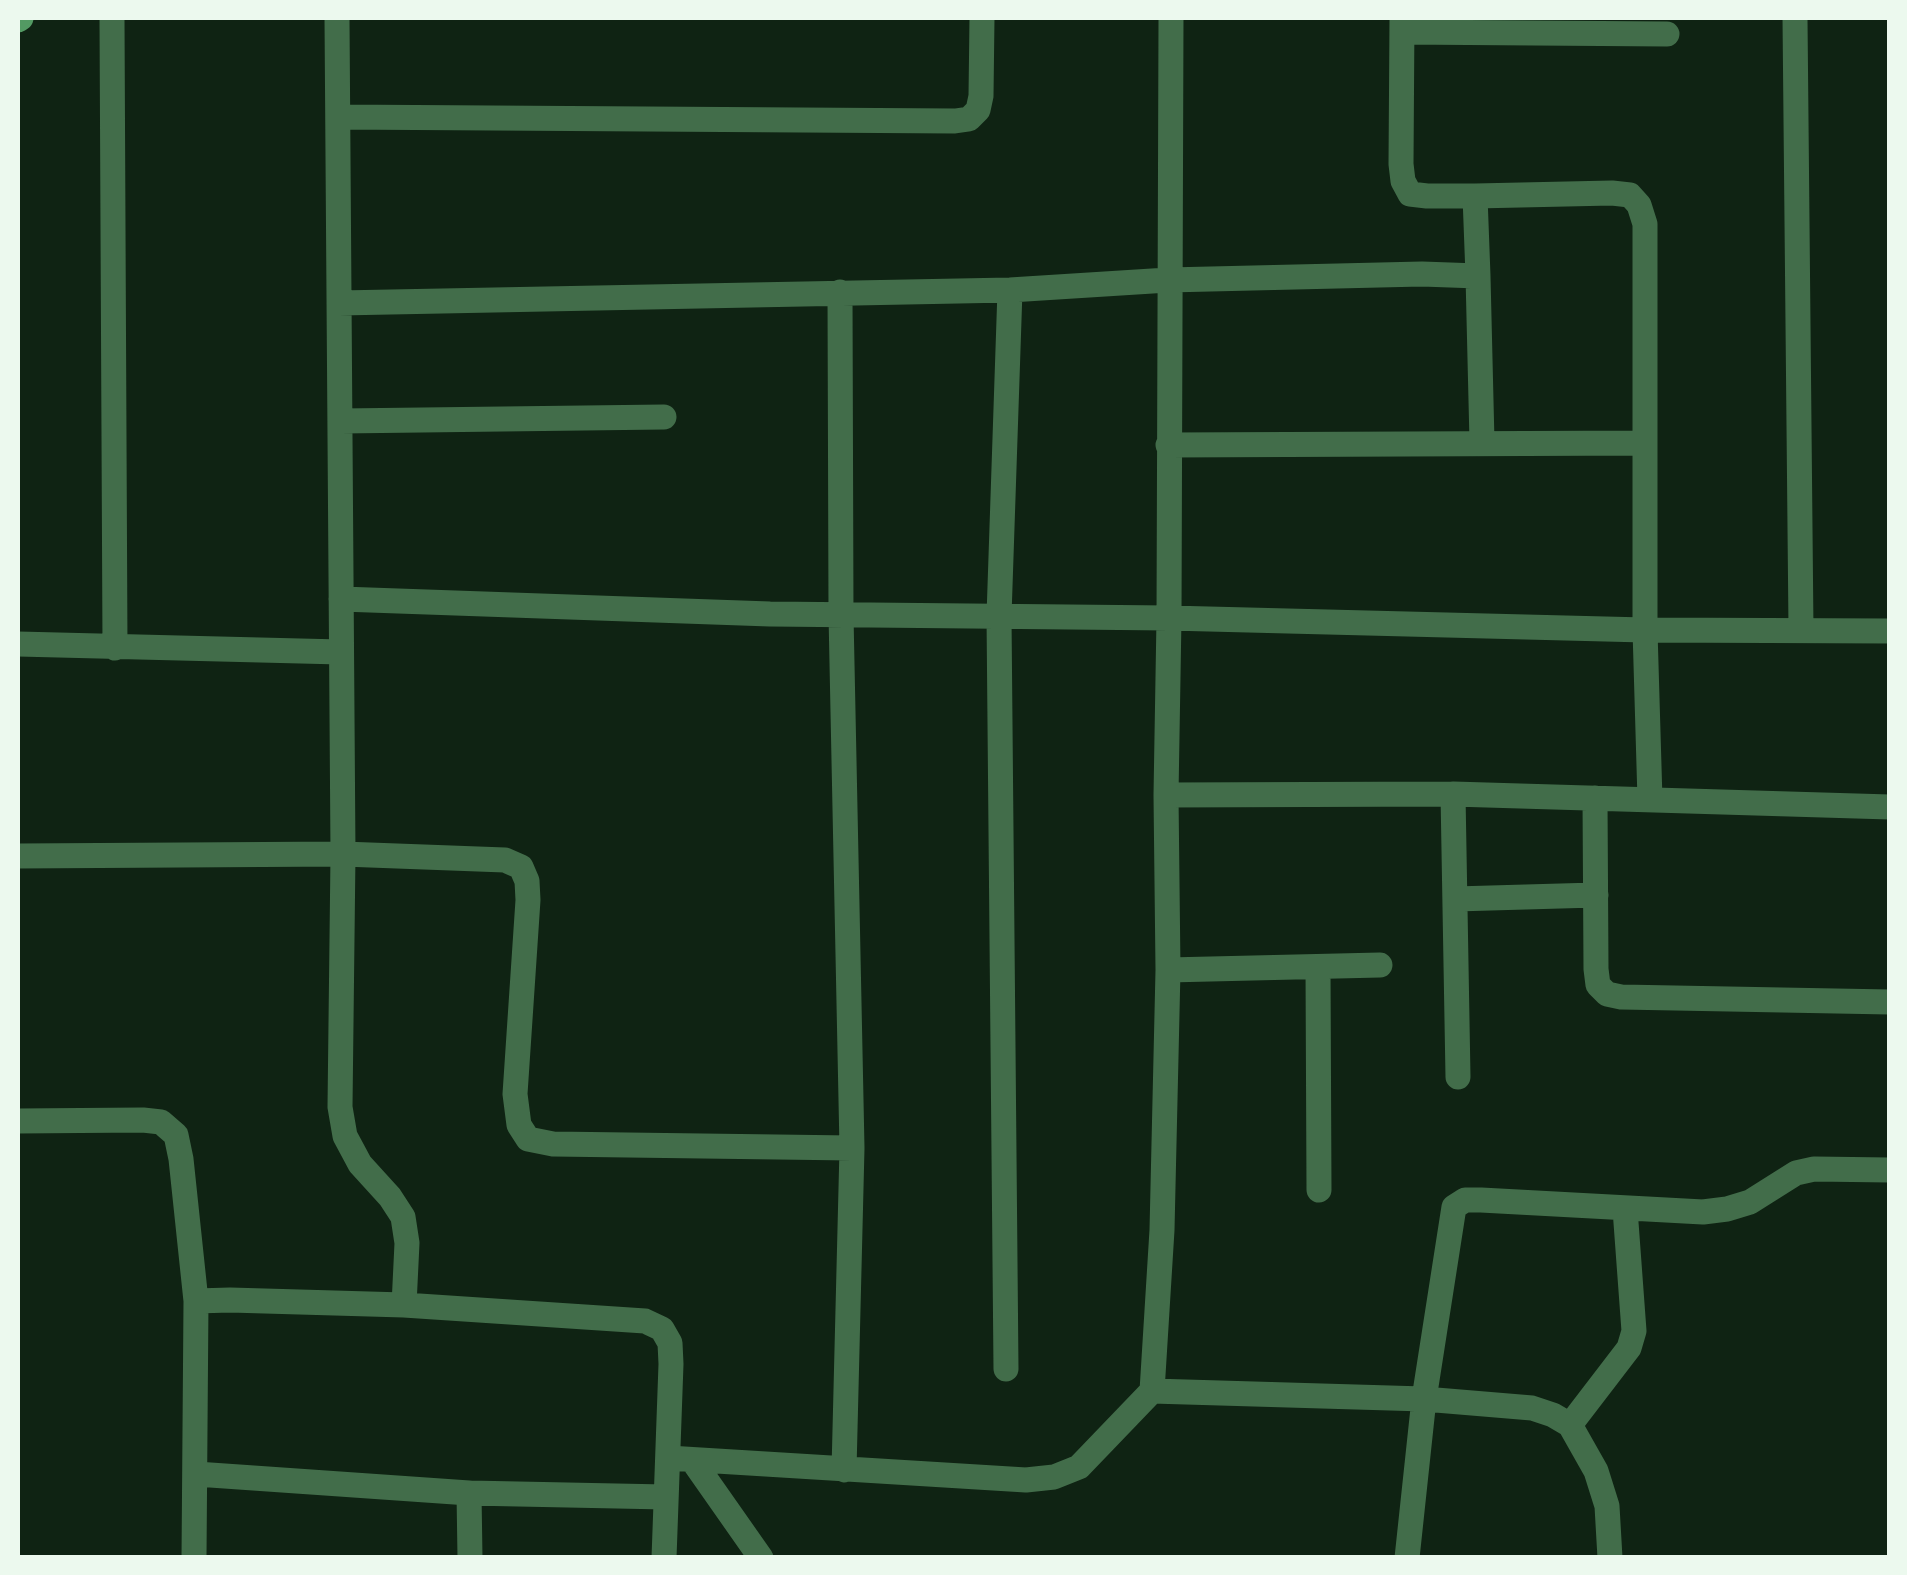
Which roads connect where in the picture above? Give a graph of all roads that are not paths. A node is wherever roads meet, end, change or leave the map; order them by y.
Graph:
1 (112, 18) edge
2 (337, 18) edge
3 (982, 18) edge
4 (1171, 18) edge
5 (1795, 18) edge
6 (1402, 25) edge
7 (1667, 34) dead end
8 (338, 116) junction
9 (1476, 196) junction
10 (1478, 276) junction
11 (1168, 280) junction
12 (1010, 290) junction
13 (840, 292) junction
14 (339, 304) junction
15 (664, 417) dead end
16 (341, 421) junction
17 (1482, 442) junction
18 (1645, 442) junction
19 (1168, 444) junction
20 (341, 598) junction
21 (841, 615) junction
22 (998, 616) junction
23 (1169, 618) junction
24 (1801, 629) junction
25 (1645, 630) junction
26 (1890, 631) edge
27 (18, 644) edge
28 (115, 648) junction
29 (341, 652) junction
30 (1453, 794) junction
31 (1166, 795) junction
32 (1595, 798) junction
33 (1650, 800) junction
34 (1890, 807) edge
35 (342, 854) junction
36 (18, 856) edge
37 (1596, 895) junction
38 (1455, 899) junction
39 (1380, 965) dead end
40 (1318, 967) junction
41 (1168, 970) junction
42 (1890, 1002) edge
43 (1458, 1076) dead end
44 (18, 1121) edge
45 (852, 1148) junction
46 (1890, 1170) edge
47 (1320, 1190) dead end
48 (1625, 1209) junction
49 (196, 1301) junction
50 (404, 1305) junction
51 (1006, 1369) dead end
52 (1152, 1390) junction
53 (1424, 1399) junction
54 (1570, 1426) junction
55 (680, 1460) junction
56 (844, 1470) junction
57 (196, 1474) junction
58 (469, 1494) junction
59 (666, 1497) junction
60 (194, 1558) edge
61 (470, 1558) edge
62 (664, 1558) edge
63 (761, 1558) edge
64 (1407, 1558) edge
65 (1610, 1558) edge

1 - 28 street
2 - 8 street
3 - 8 street
4 - 11 street
5 - 24 street
6 - 7 street
6 - 9 street
8 - 14 street
9 - 10 street
9 - 18 street
10 - 11 street
10 - 17 street
11 - 12 street
11 - 19 street
12 - 13 street
12 - 22 street
13 - 14 street
13 - 21 street
14 - 16 street
15 - 16 street
16 - 20 street
17 - 18 street
17 - 19 street
18 - 25 street
19 - 23 street
20 - 21 street
20 - 29 street
21 - 22 street
21 - 45 street
22 - 23 street
22 - 51 street
23 - 25 street
23 - 31 street
24 - 25 street
24 - 26 street
25 - 33 street
27 - 28 street
28 - 29 street
29 - 35 street
30 - 31 street
30 - 32 street
30 - 38 street
31 - 41 street
32 - 33 street
32 - 37 street
33 - 34 street
35 - 36 street
35 - 45 street
35 - 50 street
37 - 38 street
37 - 42 street
38 - 43 street
39 - 40 street
40 - 41 street
40 - 47 street
41 - 52 street
44 - 49 street
45 - 56 street
46 - 48 street
48 - 53 street
48 - 54 street
49 - 50 street
49 - 57 street
50 - 55 street
52 - 53 street
52 - 56 street
53 - 54 street
53 - 64 street
54 - 65 street
55 - 56 street
55 - 59 street
55 - 63 street
57 - 58 street
57 - 60 street
58 - 59 street
58 - 61 street
59 - 62 street

